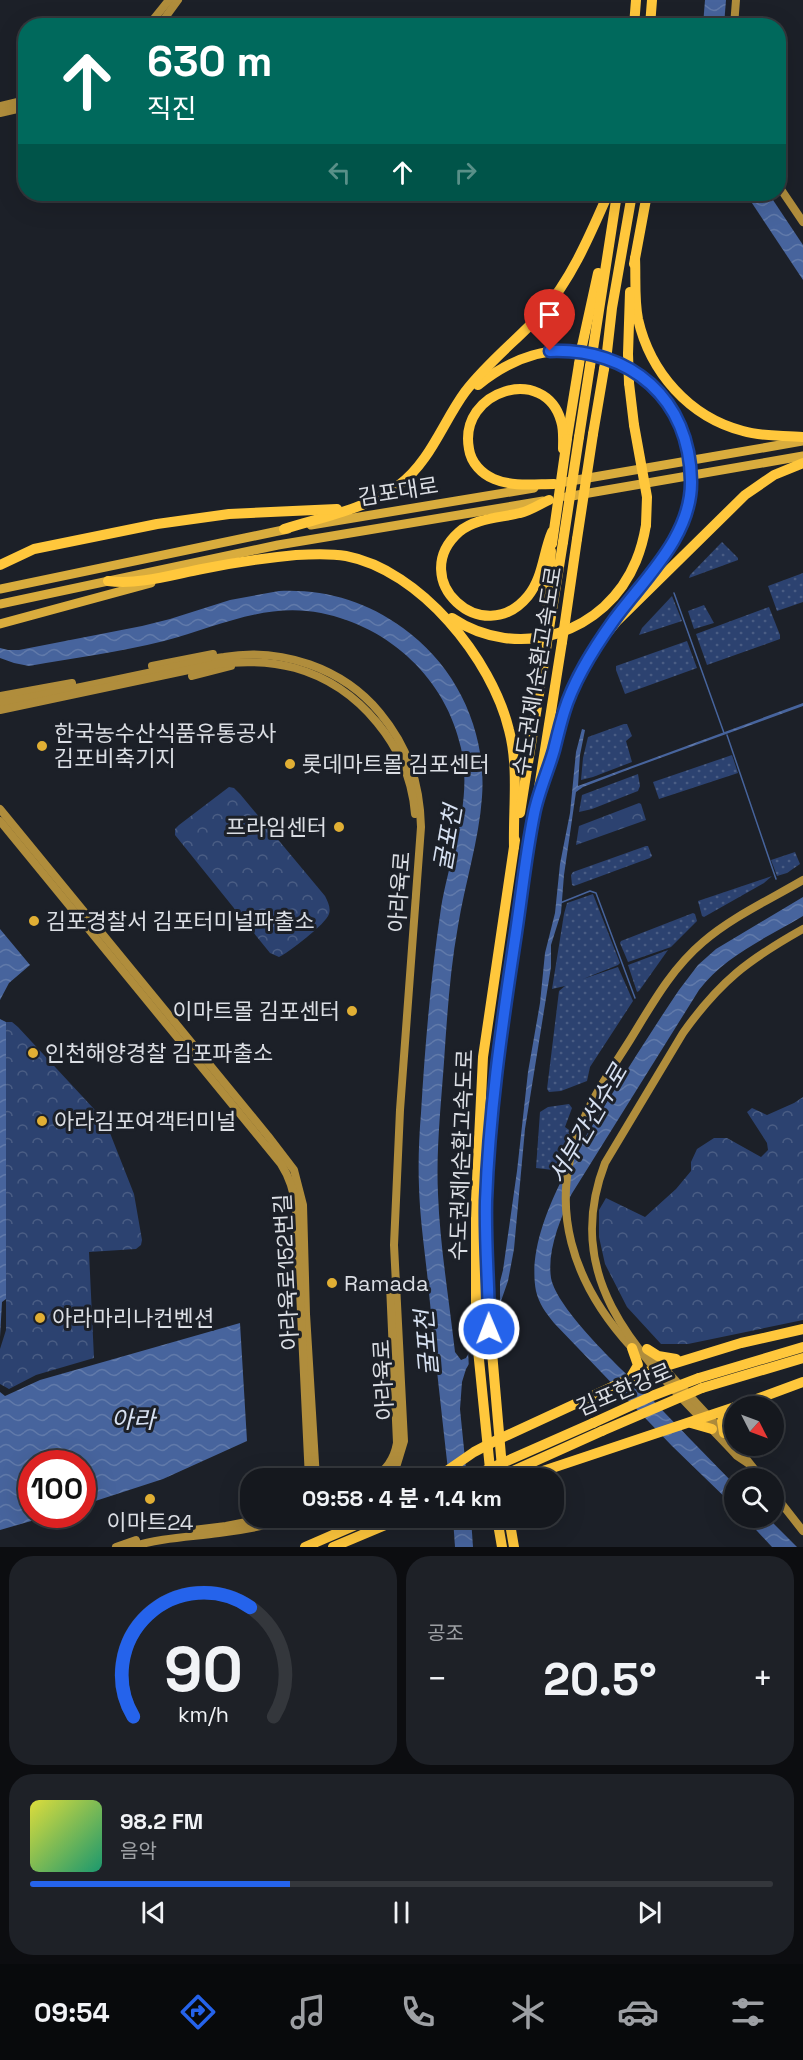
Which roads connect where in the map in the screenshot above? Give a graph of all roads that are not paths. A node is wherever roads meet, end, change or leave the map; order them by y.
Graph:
1 (169, 0) edge
2 (178, 0) edge
3 (632, 0) edge
4 (653, 0) edge
5 (736, 0) edge
6 (154, 18) edge
7 (165, 18) edge
8 (634, 18) edge
9 (651, 18) edge
10 (735, 18) edge
11 (18, 102) edge
12 (0, 106) edge
13 (18, 109) edge
14 (0, 113) edge
15 (786, 197) edge
16 (605, 201) edge
17 (616, 201) edge
18 (631, 201) edge
19 (646, 201) edge
20 (803, 222) edge
21 (635, 258) junction
22 (587, 348) junction
23 (453, 410) junction
24 (565, 439) junction
25 (803, 439) edge
26 (803, 456) edge
27 (803, 463) edge
28 (554, 484) junction
29 (549, 500) junction
30 (352, 508) junction
31 (284, 529) junction
32 (554, 544) junction
33 (278, 546) junction
34 (0, 566) edge
35 (205, 568) junction
36 (108, 581) junction
37 (0, 589) edge
38 (0, 604) edge
39 (431, 604) junction
40 (0, 624) edge
41 (595, 648) junction
42 (237, 659) junction
43 (0, 696) edge
44 (23, 702) junction
45 (0, 703) edge
46 (0, 712) edge
47 (0, 809) edge
48 (534, 812) junction
49 (0, 821) edge
50 (514, 847) junction
51 (803, 880) edge
52 (803, 929) edge
53 (481, 1201) junction
54 (612, 1308) junction
55 (803, 1329) edge
56 (803, 1347) edge
57 (632, 1348) junction
58 (646, 1349) junction
59 (803, 1358) edge
60 (682, 1360) junction
61 (659, 1367) junction
62 (636, 1374) junction
63 (701, 1383) junction
64 (803, 1383) edge
65 (766, 1396) edge
66 (724, 1411) edge
67 (706, 1417) junction
68 (724, 1418) edge
69 (685, 1424) junction
70 (712, 1429) junction
71 (724, 1433) joint
72 (744, 1456) edge
73 (749, 1464) junction
74 (308, 1468) edge
75 (315, 1468) edge
76 (386, 1468) edge
77 (394, 1468) edge
78 (451, 1468) edge
79 (491, 1468) edge
80 (492, 1468) edge
81 (502, 1468) edge
82 (518, 1468) edge
83 (553, 1468) edge
84 (752, 1468) edge
85 (784, 1507) edge
86 (240, 1523) edge
87 (247, 1528) edge
88 (349, 1528) edge
89 (378, 1528) edge
90 (499, 1528) edge
91 (511, 1528) edge
92 (803, 1531) edge
93 (116, 1547) edge
94 (131, 1547) edge
95 (305, 1547) edge
96 (333, 1547) edge
97 (502, 1547) edge
98 (514, 1547) edge

1 - 6 street
2 - 7 street
3 - 8 highway
4 - 9 highway
5 - 10 street
11 - 12 street
13 - 14 street
15 - 20 street
16 - 23 highway
17 - 22 highway
18 - 48 highway, 수도권제1순환고속도로, bridge
19 - 21 highway
21 - 25 highway
21 - 39 highway, bridge
22 - 24 highway, bridge
22 - 32 highway, 수도권제1순환고속도로, bridge
23 - 30 highway
23 - 41 highway, bridge
24 - 28 highway
24 - 32 highway, bridge
25 - 28 main road, 김포대로
26 - 29 main road, 김포대로
27 - 41 highway
28 - 31 main road, 김포대로
29 - 32 highway
29 - 33 main road, 김포대로
30 - 31 highway
30 - 34 highway
31 - 37 main road, 김포대로
32 - 50 highway, 수도권제1순환고속도로, bridge
33 - 35 main road
33 - 36 main road, 김포대로
35 - 36 highway
35 - 39 highway
35 - 40 main road
36 - 38 main road, 김포대로
39 - 50 highway
41 - 48 highway
42 - 43 street
42 - 44 street, 아라육로
42 - 46 street
42 - 76 street, 아라육로
42 - 77 street, 아라육로
44 - 45 street, 아라육로
44 - 46 street, 아라육로
47 - 75 street, 아라육로152번길
48 - 53 highway, 수도권제1순환고속도로
49 - 74 street, 아라육로152번길
50 - 53 highway, 수도권제1순환고속도로
51 - 57 street
52 - 54 street
53 - 80 highway, 수도권제1순환고속도로, bridge
53 - 81 highway, 수도권제1순환고속도로, bridge
54 - 58 street
54 - 61 street
55 - 60 highway
56 - 63 highway, 김포한강로
57 - 61 street
57 - 62 highway
58 - 60 highway
58 - 61 street
59 - 63 highway, 김포한강로
60 - 61 highway
61 - 62 highway
61 - 67 street
62 - 78 highway
63 - 79 highway, 김포한강로, bridge
63 - 82 highway, 김포한강로, bridge
64 - 65 highway
66 - 67 highway
67 - 69 highway
67 - 70 street
67 - 71 street
68 - 71 highway
69 - 70 highway
69 - 83 highway
70 - 73 street
72 - 73 street
73 - 84 street
85 - 92 street
86 - 93 street
87 - 94 street
88 - 95 highway
89 - 96 highway
90 - 97 highway
91 - 98 highway

